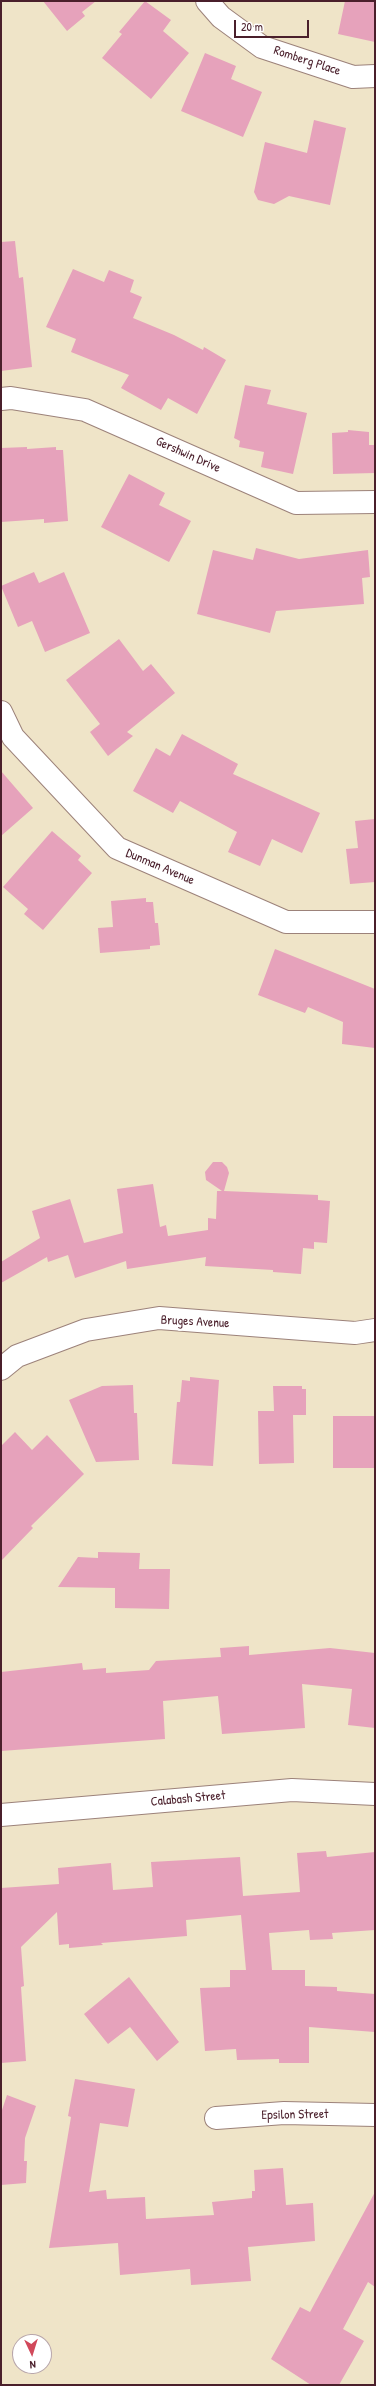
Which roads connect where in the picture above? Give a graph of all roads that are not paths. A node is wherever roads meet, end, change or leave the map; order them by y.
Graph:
1 (207, 1) edge
2 (375, 76) edge
3 (1, 399) edge
4 (375, 502) edge
5 (1, 712) edge
6 (375, 922) edge
7 (375, 1330) edge
8 (1, 1369) edge
9 (375, 1794) edge
10 (1, 1815) edge
11 (375, 2115) edge
12 (216, 2118) dead end

1 - 2 street, Romberg Place
3 - 4 street, Gershwin Drive
5 - 6 street, Dunman Avenue
7 - 8 street, Bruges Avenue
9 - 10 street, Calabash Street
11 - 12 street, Epsilon Street

